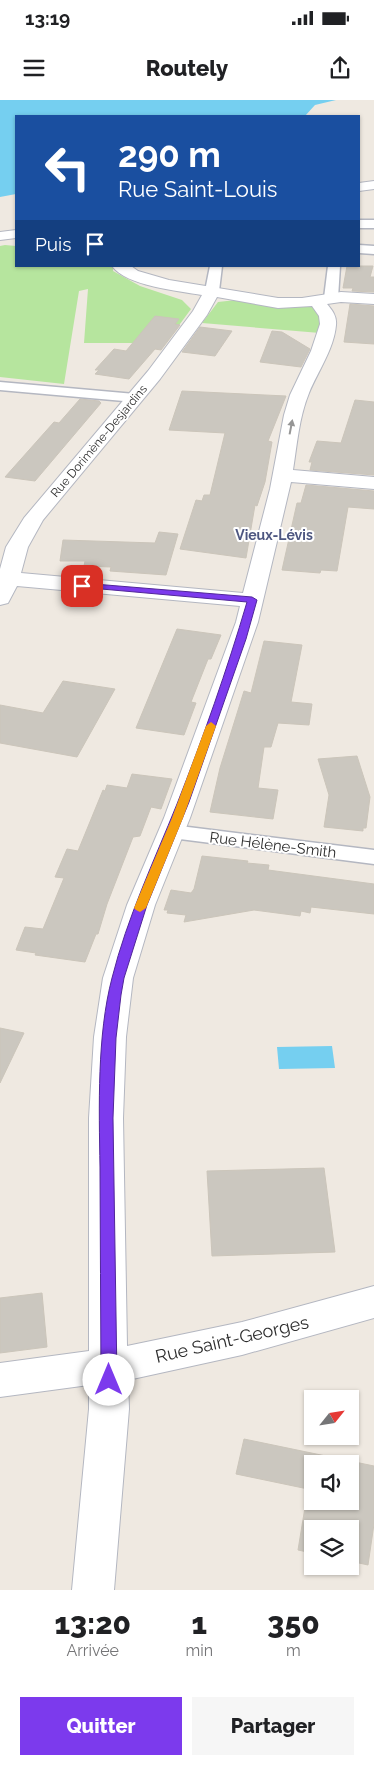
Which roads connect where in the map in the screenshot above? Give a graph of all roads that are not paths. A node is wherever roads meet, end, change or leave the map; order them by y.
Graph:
1 (374, 176) edge
2 (360, 178) edge
3 (374, 185) edge
4 (360, 187) edge
5 (360, 224) edge
6 (374, 224) edge
7 (15, 234) edge
8 (0, 236) edge
9 (360, 248) edge
10 (374, 250) edge
11 (122, 267) edge
12 (216, 267) edge
13 (334, 267) edge
14 (167, 284) junction
15 (212, 291) junction
16 (374, 298) edge
17 (323, 299) junction
18 (201, 312) junction
19 (0, 386) edge
20 (135, 398) junction
21 (283, 475) junction
22 (374, 483) edge
23 (3, 585) edge
24 (252, 600) junction
25 (172, 832) junction
26 (374, 857) edge
27 (374, 1302) edge
28 (109, 1366) junction
29 (0, 1380) edge
30 (93, 1590) edge

1 - 2 main road
3 - 4 main road
5 - 6 street
7 - 8 main road
9 - 10 street
11 - 14 main road
12 - 15 street
13 - 17 street
14 - 15 main road
14 - 18 main road
15 - 17 main road
15 - 18 main road, Rue Dorimène-Desjardins
16 - 17 main road
21 -> 17 main road
18 - 20 main road, Rue Dorimène-Desjardins
19 - 20 street
20 - 23 main road, Rue Dorimène-Desjardins
21 - 22 main road
21 - 24 main road
23 - 24 main road
24 - 25 main road
25 - 26 street, Rue Hélène-Smith
25 - 28 main road
27 - 28 main road, Rue Saint-Georges
28 - 29 main road, Rue Saint-Georges
28 - 30 main road

